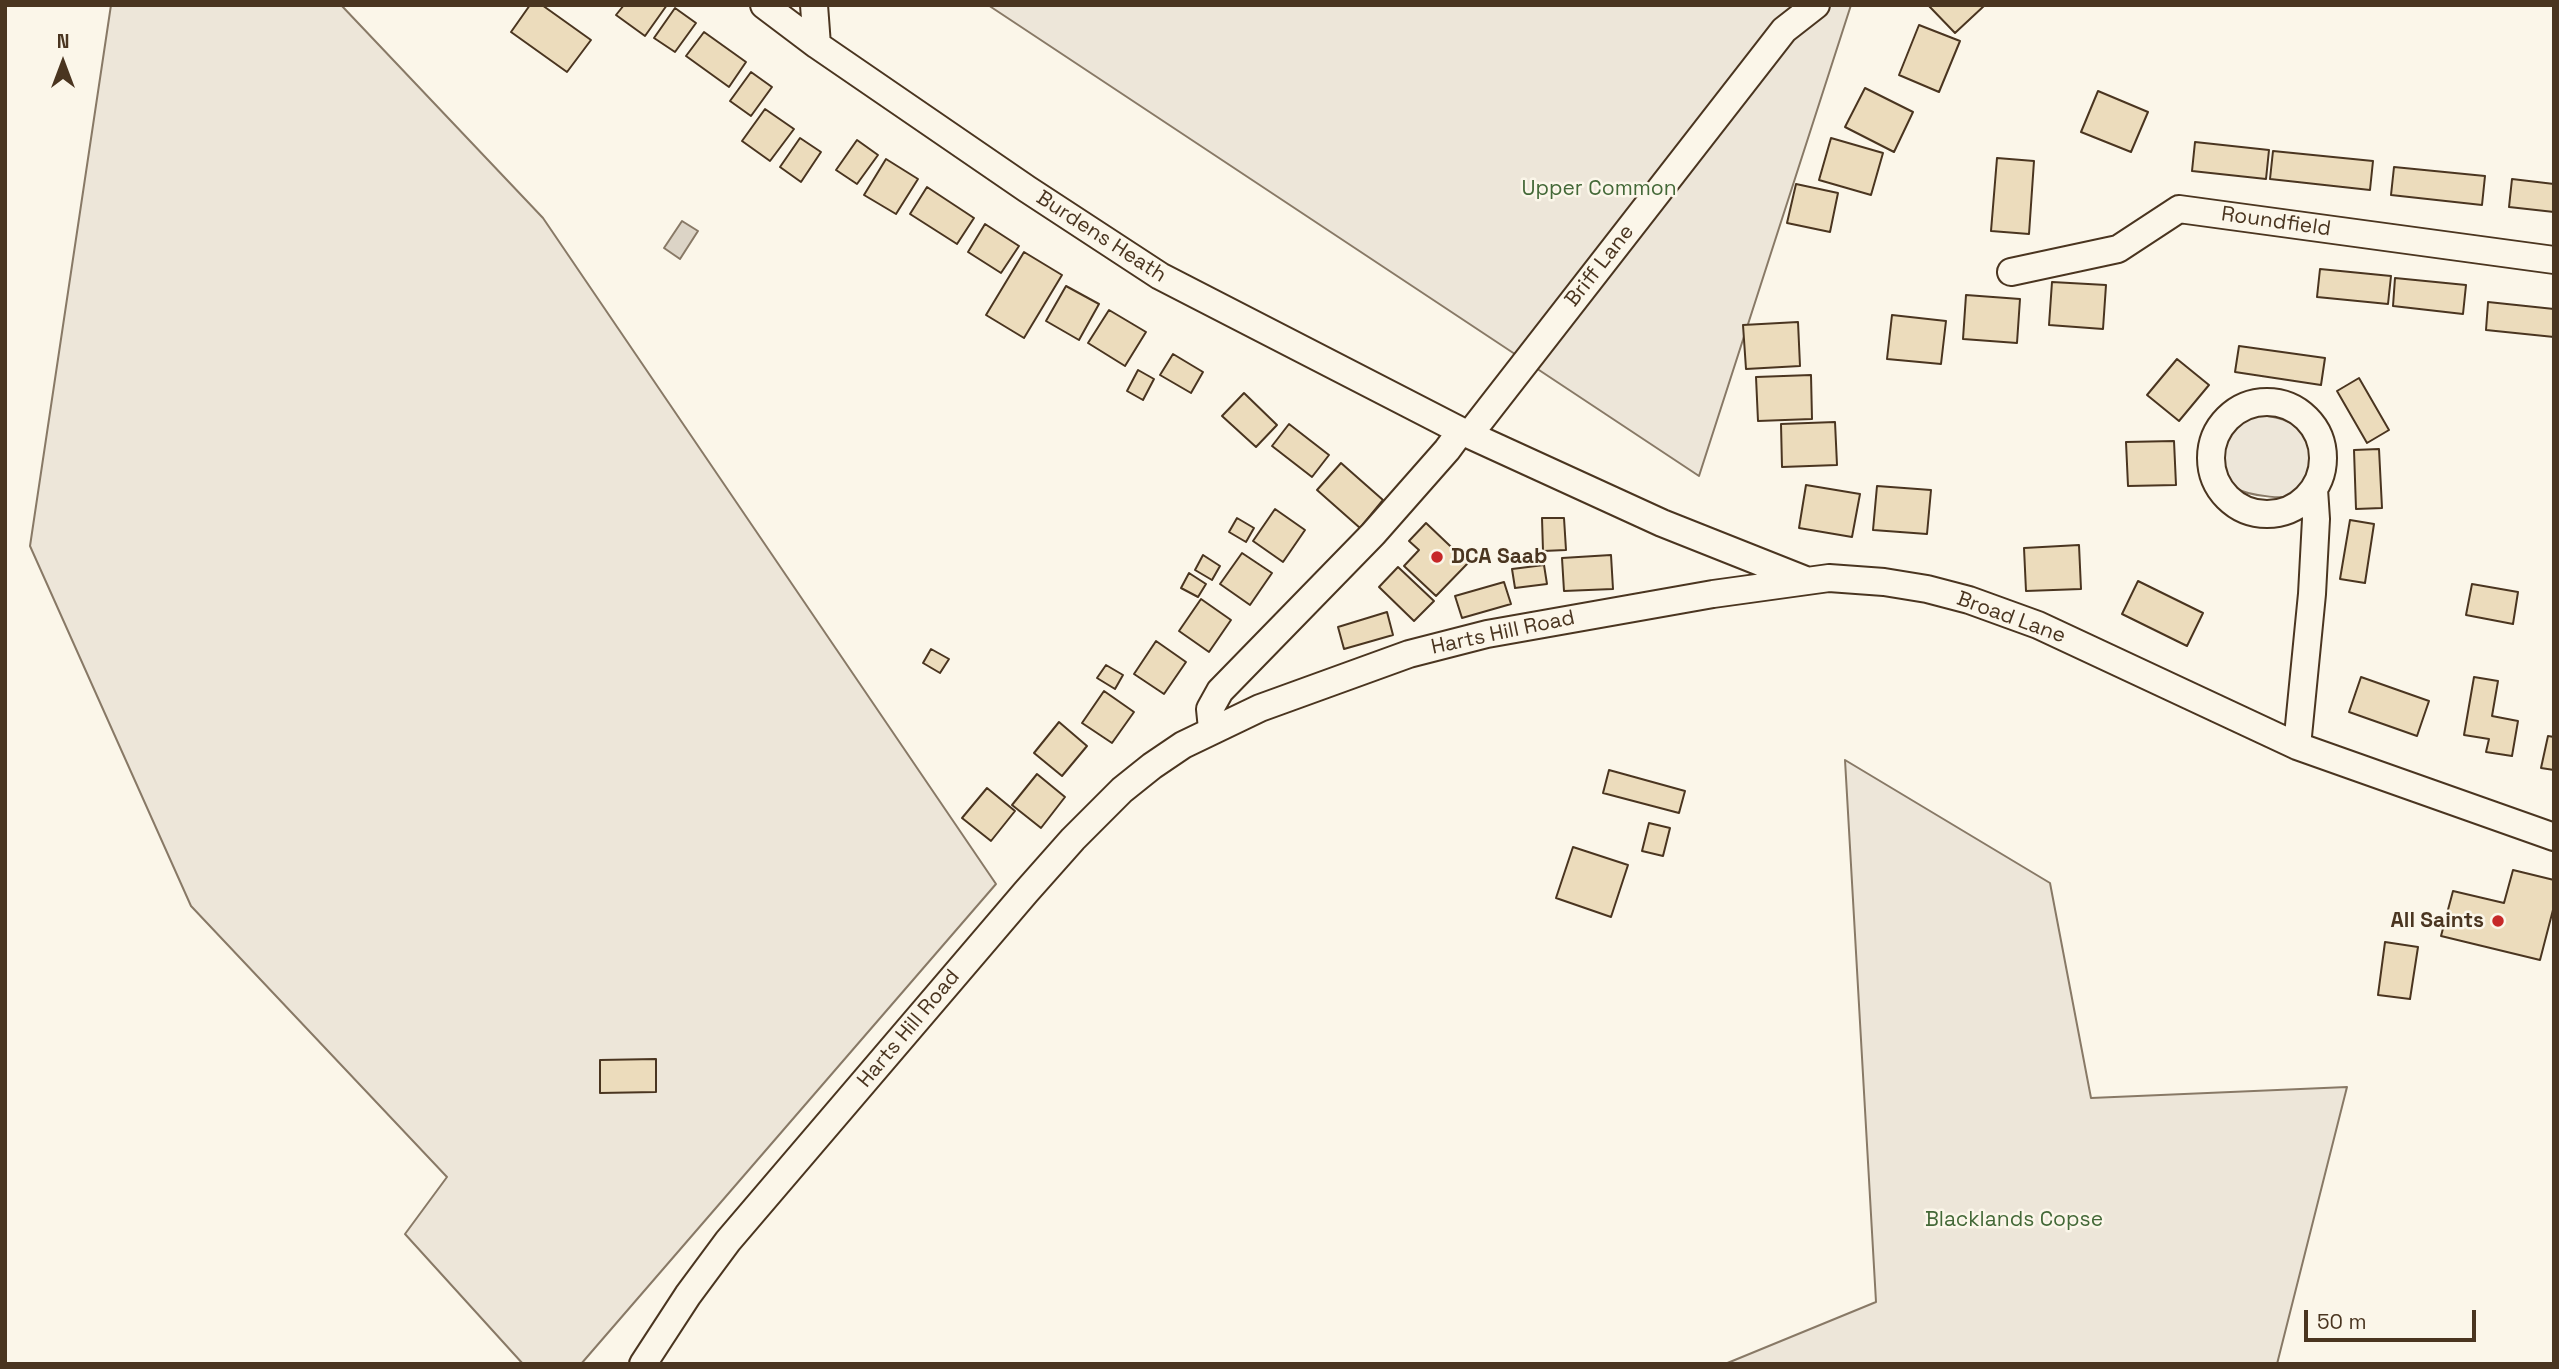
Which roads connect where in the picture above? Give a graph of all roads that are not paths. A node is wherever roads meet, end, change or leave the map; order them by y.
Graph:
1 (764, 5) edge
2 (814, 5) edge
3 (1816, 5) edge
4 (817, 44) junction
5 (2554, 260) edge
6 (2011, 272) dead end
7 (1465, 433) junction
8 (2314, 489) junction
9 (1805, 580) junction
10 (1212, 729) junction
11 (2297, 746) junction
12 (2554, 837) edge
13 (656, 1359) edge

1 - 4 street, Burdens Heath
2 - 4 street
3 - 7 street, Briff Lane
4 - 7 street, Burdens Heath
5 - 6 street, Roundfield
7 - 9 street, Broad Lane
7 - 10 street
8 - 8 street
8 - 11 street
9 - 10 street, Harts Hill Road
9 - 11 street, Broad Lane
10 - 13 street, Harts Hill Road
11 - 12 street, Broad Lane

